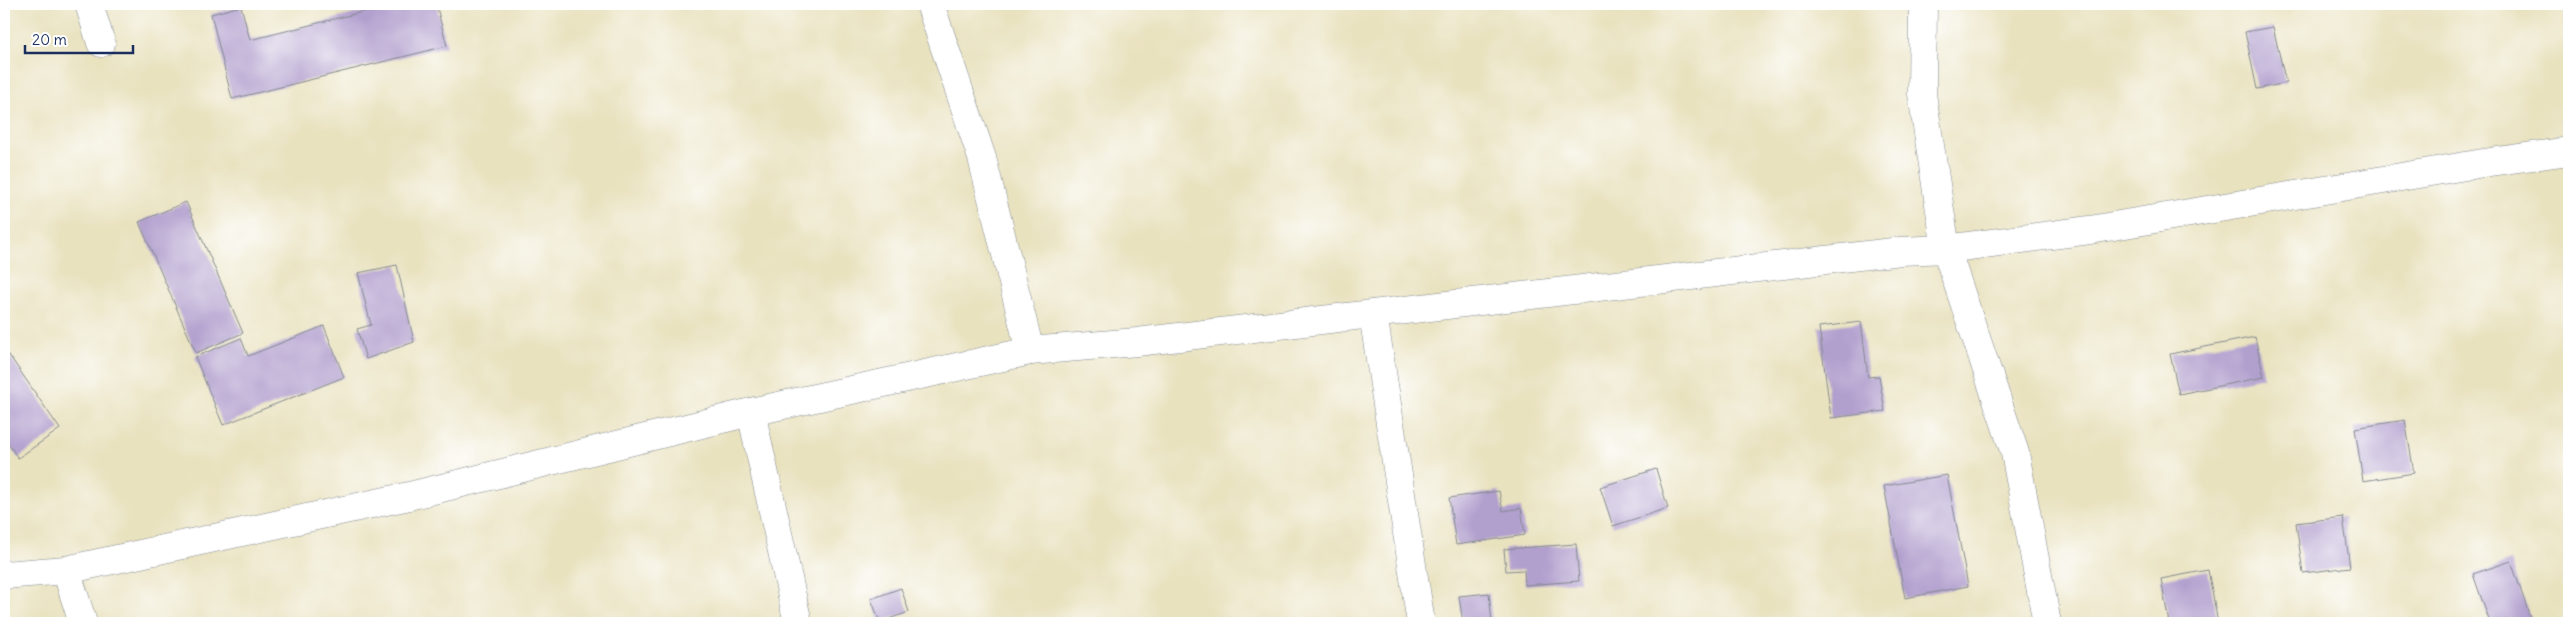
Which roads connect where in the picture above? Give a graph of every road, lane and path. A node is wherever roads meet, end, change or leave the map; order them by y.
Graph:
1 (89, 4) edge
2 (930, 4) edge
3 (1923, 4) edge
4 (101, 43) dead end
5 (2569, 151) edge
6 (1946, 249) junction
7 (1373, 314) junction
8 (1030, 351) junction
9 (750, 412) junction
10 (66, 570) junction
11 (4, 575) edge
12 (83, 623) edge
13 (798, 623) edge
14 (1421, 623) edge
15 (2047, 623) edge

1 - 4 street
2 - 8 street
3 - 6 street
5 - 6 street
6 - 7 street
6 - 15 street
7 - 8 street
7 - 14 street
8 - 9 street
9 - 10 street
9 - 13 street
10 - 11 street
10 - 12 street

